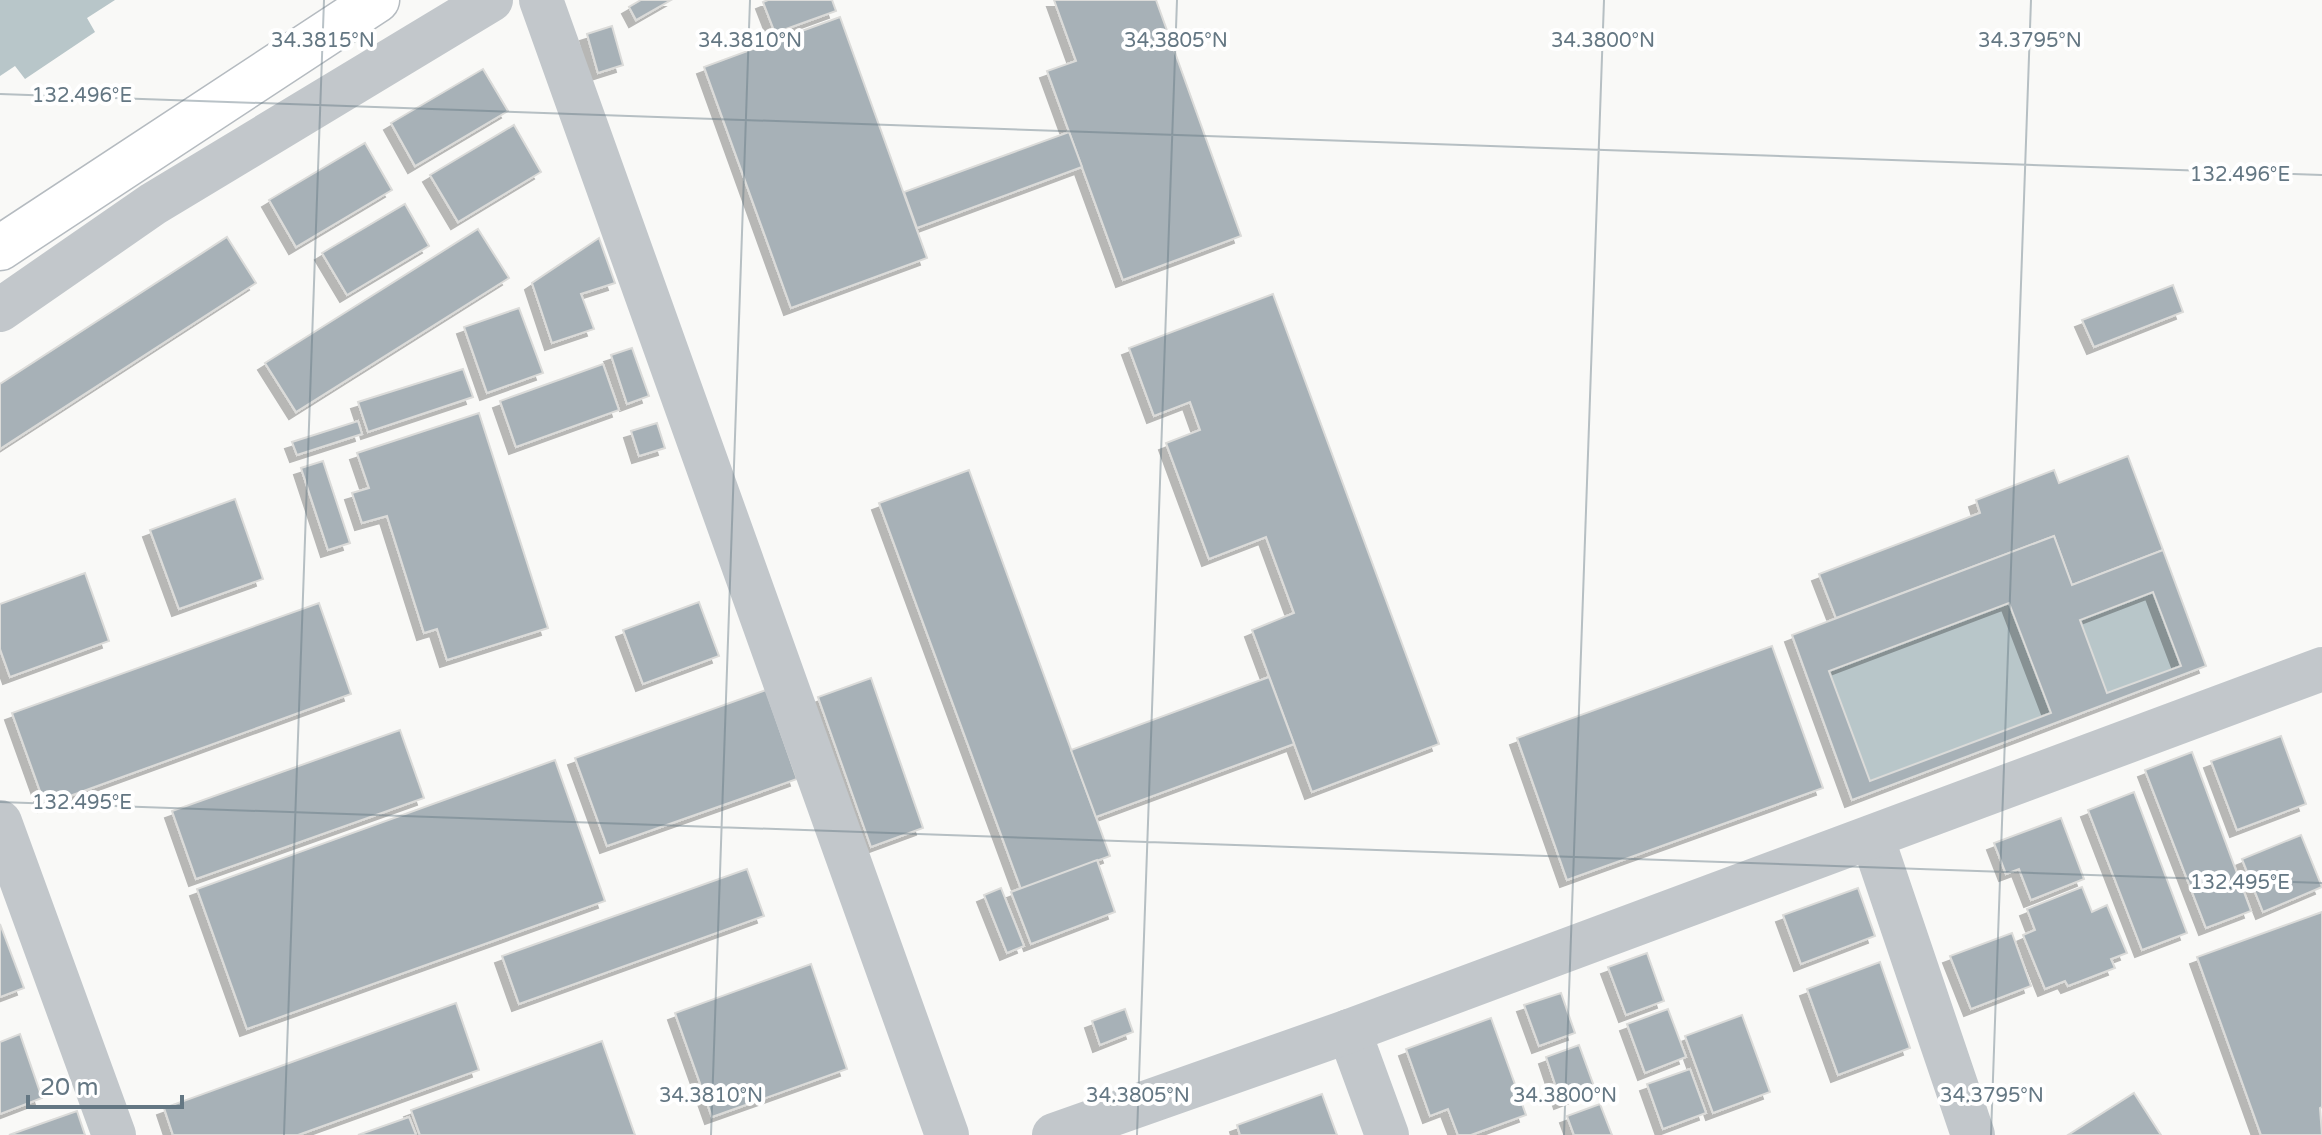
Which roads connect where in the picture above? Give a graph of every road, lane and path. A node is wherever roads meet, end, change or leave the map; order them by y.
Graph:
1 (377, 0) edge
2 (491, 0) edge
3 (541, 0) edge
4 (125, 166) junction
5 (153, 204) junction
6 (0, 248) edge
7 (0, 310) edge
8 (2318, 680) edge
9 (0, 822) edge
10 (1872, 837) junction
11 (1349, 1031) junction
12 (114, 1135) edge
13 (947, 1135) edge
14 (1054, 1135) edge
15 (1387, 1135) edge
16 (1973, 1135) edge

1 - 4 street
2 - 5 street
3 - 13 street
4 - 5 street
4 - 6 street
5 - 7 street
8 - 10 street
9 - 12 street
10 - 11 street
10 - 16 street
11 - 14 street
11 - 15 street

